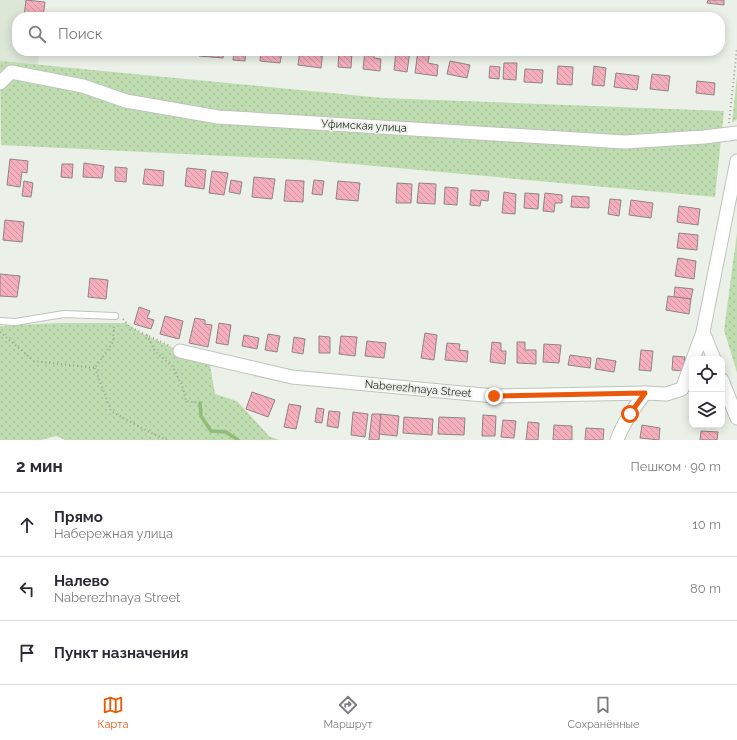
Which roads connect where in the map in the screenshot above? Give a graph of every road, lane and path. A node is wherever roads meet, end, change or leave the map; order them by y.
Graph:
1 (737, 48) edge
2 (0, 83) edge
3 (733, 134) edge
4 (737, 161) edge
5 (115, 316) junction
6 (0, 321) edge
7 (0, 332) edge
8 (703, 332) junction
9 (146, 334) junction
10 (180, 351) joint
11 (694, 356) edge
12 (713, 356) edge
13 (95, 368) junction
14 (689, 370) edge
15 (725, 388) edge
16 (645, 393) junction
17 (200, 403) dead end
18 (737, 418) edge
19 (167, 440) edge
20 (617, 440) edge

1 - 3 path
2 - 3 street, Уфимская улица
4 - 8 street
5 - 6 lane
5 - 9 path
5 - 13 path
7 - 13 path
8 - 11 street
8 - 12 street
9 - 10 path
9 - 17 path
10 - 16 street, Naberezhnaya Street
13 - 19 path
14 - 16 street, Naberezhnaya Street
15 - 18 street
16 - 20 street

